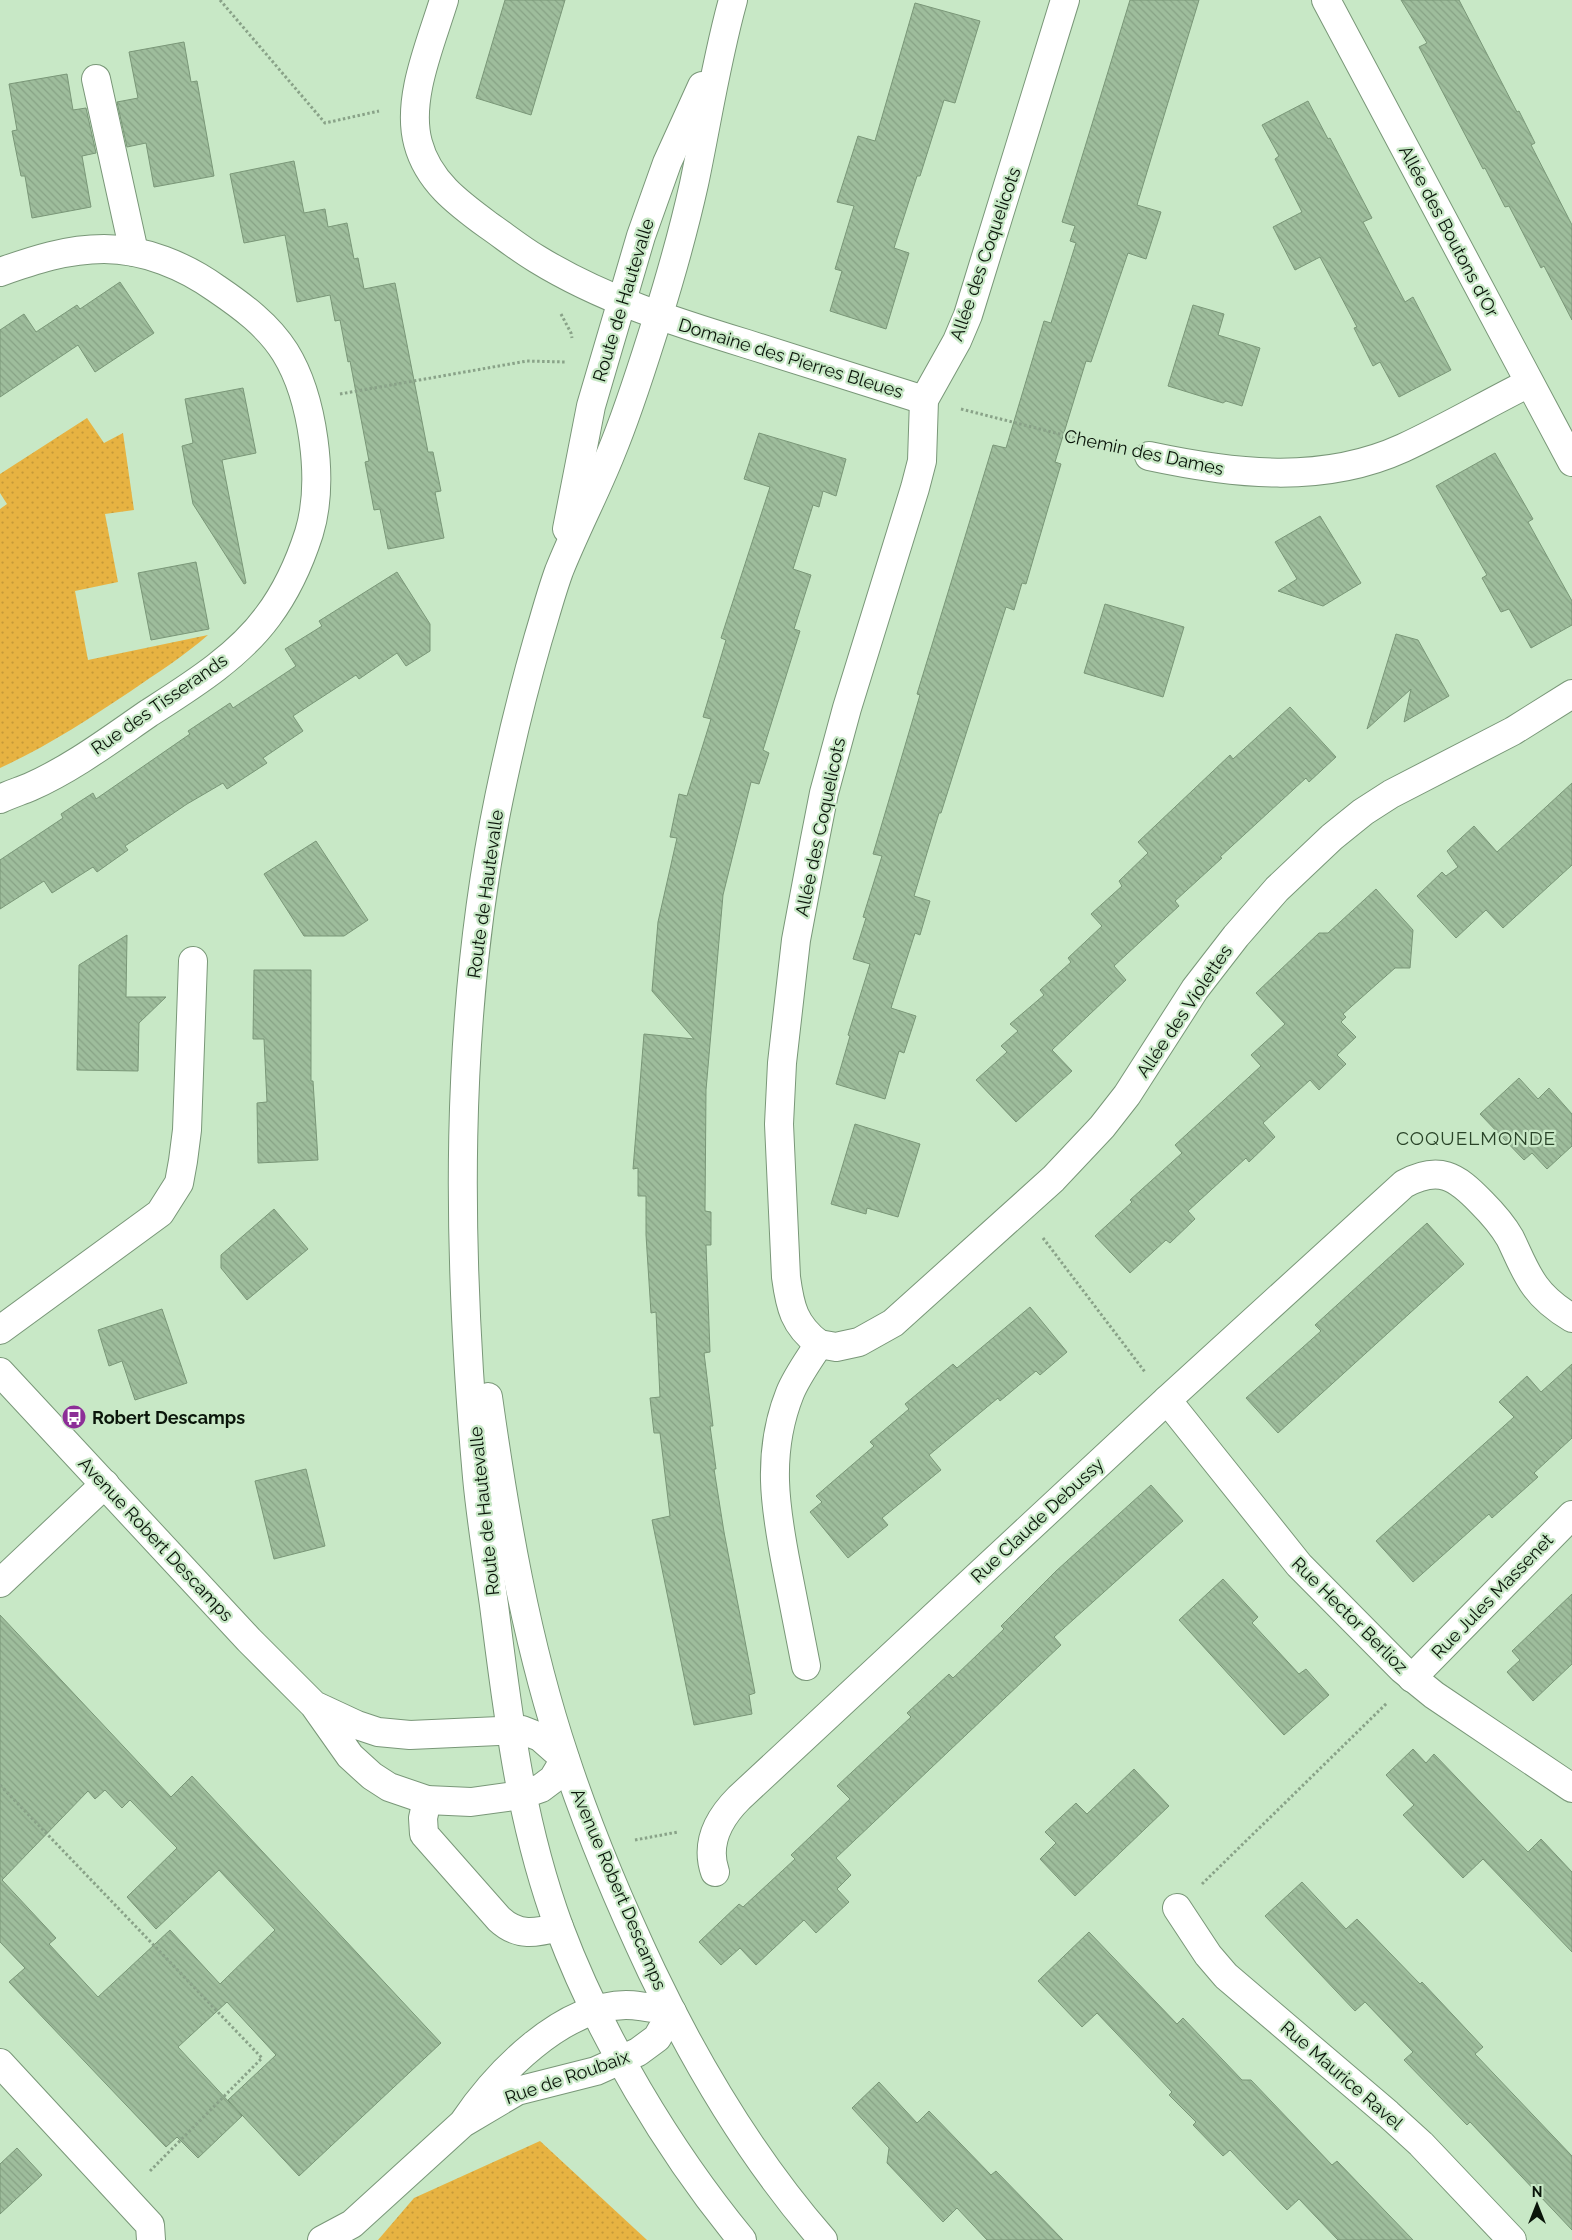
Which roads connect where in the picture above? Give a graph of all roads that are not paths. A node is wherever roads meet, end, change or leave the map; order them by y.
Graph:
1 (444, 0) edge
2 (733, 0) edge
3 (1065, 0) edge
4 (1326, 0) edge
5 (722, 39) junction
6 (96, 79) dead end
7 (134, 252) junction
8 (0, 272) edge
9 (622, 300) junction
10 (658, 316) junction
11 (1529, 383) junction
12 (924, 400) junction
13 (1149, 456) road end
14 (1572, 462) edge
15 (559, 571) junction
16 (1572, 694) edge
17 (0, 798) edge
18 (193, 961) dead end
19 (464, 1225) junction
20 (1572, 1318) edge
21 (0, 1330) edge
22 (819, 1344) junction
23 (0, 1372) edge
24 (1167, 1400) junction
25 (106, 1484) junction
26 (1572, 1515) edge
27 (0, 1583) edge
28 (806, 1666) dead end
29 (1412, 1678) junction
30 (314, 1705) junction
31 (510, 1730) junction
32 (565, 1759) junction
33 (1572, 1788) edge
34 (521, 1795) junction
35 (427, 1800) junction
36 (715, 1872) dead end
37 (1177, 1908) road end
38 (559, 1927) junction
39 (596, 2009) junction
40 (672, 2012) junction
41 (622, 2060) junction
42 (0, 2063) edge
43 (463, 2122) junction
44 (151, 2240) edge
45 (322, 2240) edge
46 (742, 2240) edge
47 (823, 2240) edge
48 (1512, 2240) edge

1 - 9 street, Domaine des Pierres Bleues
2 - 5 street, Route de Hautevalle
3 - 12 street, Allée des Coquelicots
4 - 11 street, Allée des Boutons d'Or
5 - 9 street, Route de Hautevalle
5 - 10 street, Route de Hautevalle
6 - 7 street
7 - 8 street, Rue des Tisserands
7 - 17 street, Rue des Tisserands
9 - 10 street, Domaine des Pierres Bleues
9 - 15 street, Route de Hautevalle
10 - 12 street, Domaine des Pierres Bleues
10 - 15 street, Route de Hautevalle
11 - 13 street, Chemin des Dames
11 - 14 street, Allée des Boutons d'Or
12 - 22 street, Allée des Coquelicots
15 - 19 street, Route de Hautevalle
16 - 22 street, Allée des Violettes
18 - 21 street
19 - 31 street, Route de Hautevalle
19 - 32 street, Route de Hautevalle
20 - 24 street, Rue Claude Debussy
22 - 28 street
23 - 25 street, Avenue Robert Descamps
24 - 29 street, Rue Hector Berlioz
24 - 36 street, Rue Claude Debussy
25 - 27 street
25 - 30 street, Avenue Robert Descamps
26 - 29 street, Rue Jules Massenet
29 - 33 street, Rue Hector Berlioz
30 - 31 street, Avenue Robert Descamps
30 - 35 street, Avenue Robert Descamps
31 - 32 street, Avenue Robert Descamps
31 - 34 street, Route de Hautevalle
32 - 34 street, Avenue Robert Descamps
32 - 40 street, Avenue Robert Descamps
34 - 35 street, Avenue Robert Descamps
34 - 38 street
35 - 38 street
37 - 48 street, Rue Maurice Ravel
38 - 39 street
39 - 40 street, Rue de Roubaix
39 - 41 street
39 - 43 street, Rue de Roubaix
40 - 41 street, Rue de Roubaix
40 - 47 street, Avenue Robert Descamps
41 - 43 street, Rue de Roubaix
41 - 46 street
42 - 44 street
43 - 45 street, Rue de Roubaix

